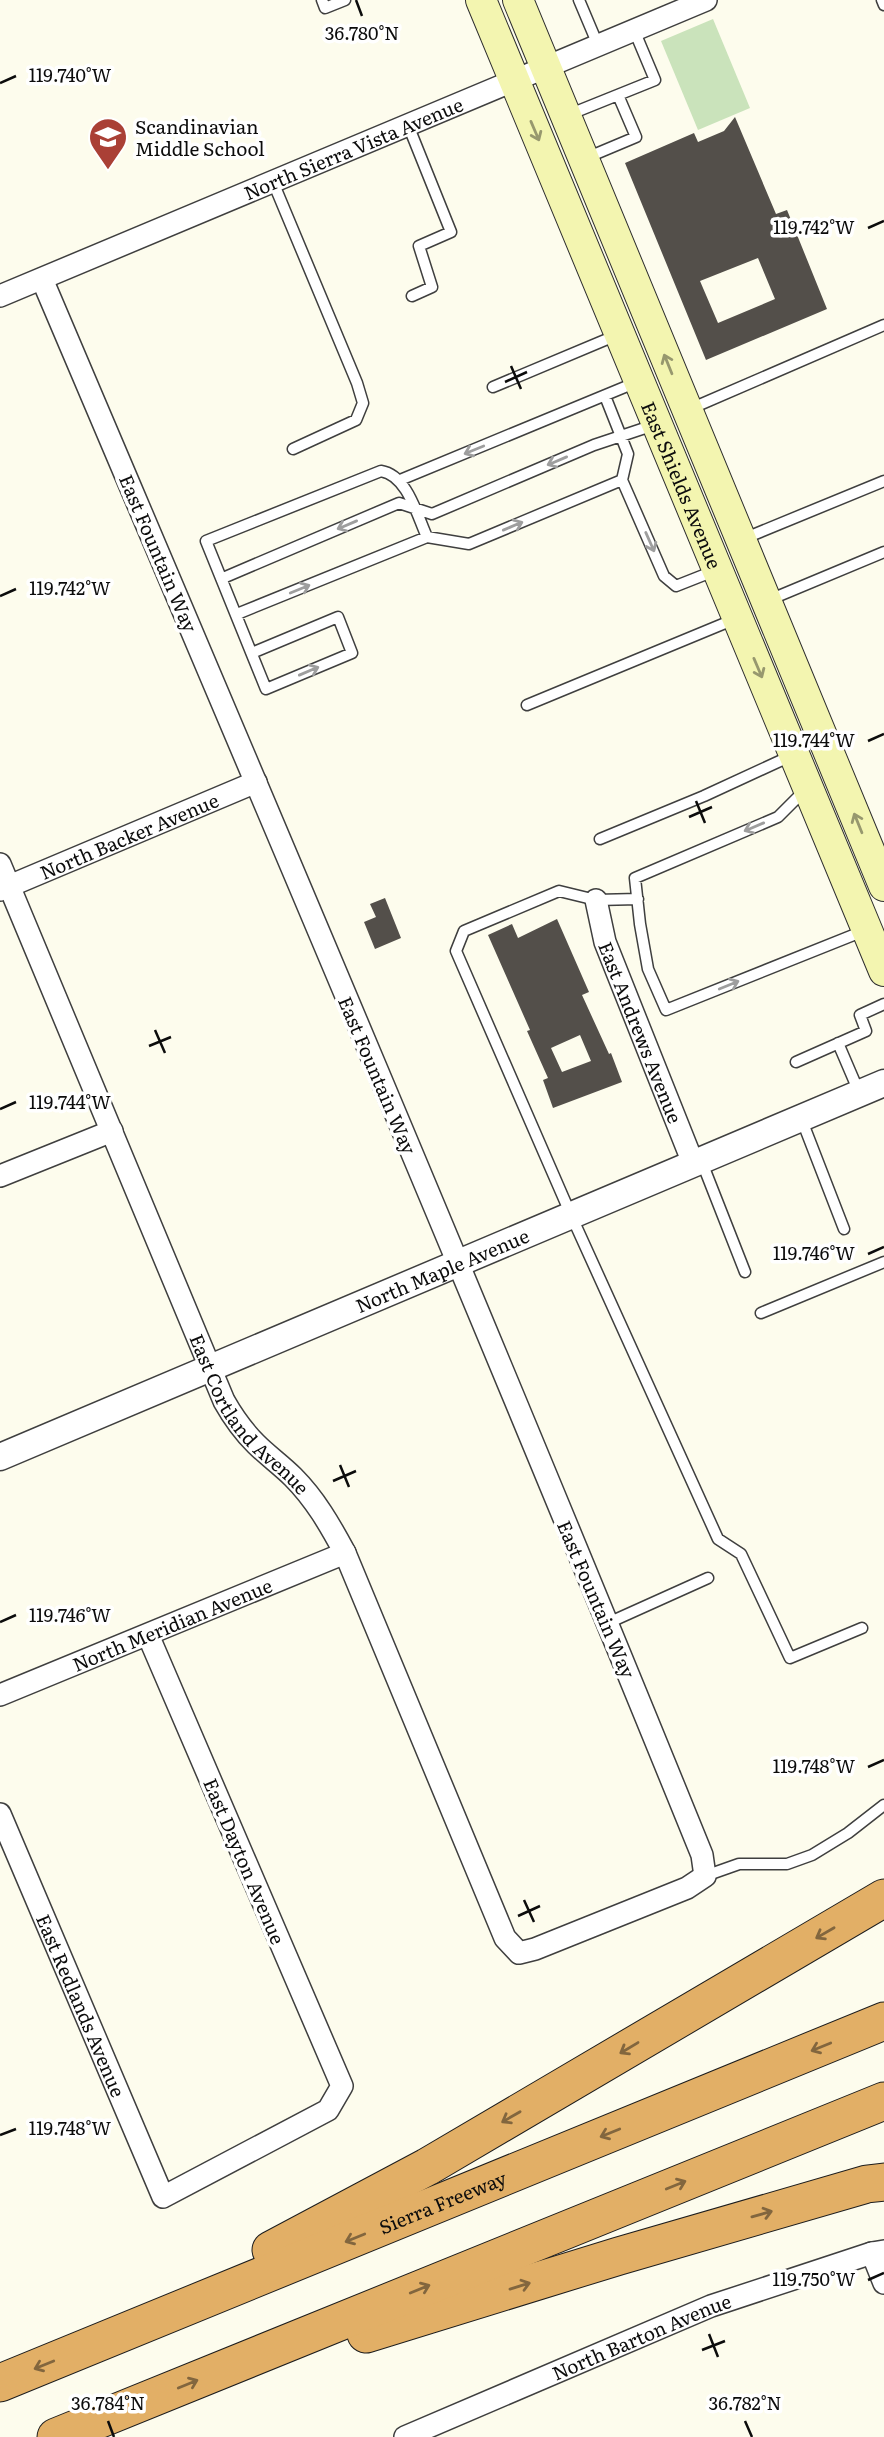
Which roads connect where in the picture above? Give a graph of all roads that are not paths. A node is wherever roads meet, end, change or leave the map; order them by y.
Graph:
1 (322, 0) edge
2 (345, 0) edge
3 (481, 0) edge
4 (517, 0) edge
5 (579, 0) edge
6 (706, 0) edge
7 (882, 0) edge
8 (884, 5) edge
9 (670, 7) edge
10 (634, 30) junction
11 (598, 45) junction
12 (546, 68) junction
13 (514, 80) junction
14 (618, 96) junction
15 (566, 116) junction
16 (408, 125) junction
17 (584, 159) junction
18 (273, 182) junction
19 (42, 279) junction
20 (0, 296) edge
21 (412, 296) dead end
22 (884, 325) edge
23 (620, 334) junction
24 (639, 381) junction
25 (494, 387) dead end
26 (605, 396) junction
27 (687, 410) junction
28 (657, 424) junction
29 (621, 435) junction
30 (293, 449) dead end
31 (400, 480) junction
32 (622, 480) junction
33 (884, 481) edge
34 (414, 510) junction
35 (426, 537) junction
36 (741, 540) junction
37 (884, 552) edge
38 (717, 569) junction
39 (223, 578) junction
40 (766, 601) junction
41 (237, 614) junction
42 (738, 618) junction
43 (252, 653) junction
44 (527, 705) dead end
45 (794, 754) junction
46 (256, 782) junction
47 (807, 786) junction
48 (600, 839) dead end
49 (0, 864) edge
50 (883, 884) edge
51 (5, 888) edge
52 (638, 899) junction
53 (596, 900) junction
54 (867, 929) junction
55 (884, 971) edge
56 (884, 1004) edge
57 (838, 1043) junction
58 (796, 1062) dead end
59 (884, 1083) edge
60 (859, 1093) junction
61 (801, 1118) junction
62 (112, 1131) junction
63 (697, 1161) junction
64 (0, 1176) edge
65 (571, 1215) junction
66 (844, 1229) dead end
67 (884, 1262) edge
68 (456, 1264) junction
69 (745, 1272) dead end
70 (761, 1313) dead end
71 (211, 1368) junction
72 (0, 1457) edge
73 (345, 1553) junction
74 (708, 1578) dead end
75 (608, 1623) junction
76 (862, 1628) dead end
77 (148, 1635) junction
78 (0, 1695) edge
79 (884, 1805) edge
80 (0, 1814) edge
81 (705, 1876) junction
82 (884, 1898) edge
83 (884, 2021) edge
84 (884, 2101) edge
85 (884, 2182) edge
86 (163, 2197) joint
87 (878, 2252) edge
88 (884, 2283) edge
89 (289, 2343) junction
90 (88, 2347) junction
91 (0, 2383) edge
92 (56, 2437) edge
93 (405, 2437) edge

1 - 2 lane
3 - 13 main road, East Shields Avenue
4 - 12 main road, East Shields Avenue
5 - 11 lane
6 - 9 street, North Sierra Vista Avenue
7 - 8 lane
9 - 10 street, North Sierra Vista Avenue
10 - 11 street, North Sierra Vista Avenue
10 - 14 lane
11 - 12 street, North Sierra Vista Avenue
12 - 13 street, North Sierra Vista Avenue
12 - 15 main road, East Shields Avenue
13 - 16 street, North Sierra Vista Avenue
13 -> 23 main road, East Shields Avenue
14 - 15 lane
14 - 17 lane
15 - 17 main road, East Shields Avenue
16 - 18 street, North Sierra Vista Avenue
16 - 21 lane
27 -> 17 main road, East Shields Avenue
18 - 19 street, North Sierra Vista Avenue
18 - 30 lane
19 - 20 street, North Sierra Vista Avenue
19 - 46 street, East Fountain Way
22 - 27 lane
23 - 24 main road, East Shields Avenue
23 - 25 lane
24 - 26 lane
24 - 28 main road, East Shields Avenue
26 - 29 lane
26 -> 31 lane
27 - 36 main road, East Shields Avenue
28 - 29 lane
28 - 36 main road
28 - 38 main road, East Shields Avenue
29 - 32 lane
29 -> 34 lane
31 - 34 lane
31 - 39 lane
35 -> 32 lane
32 -> 38 lane
33 - 36 lane
34 - 35 lane
34 -> 39 lane
41 -> 35 lane
36 - 40 main road, East Shields Avenue
37 - 40 lane
38 - 42 main road, East Shields Avenue
39 - 41 lane
50 -> 40 main road, East Shields Avenue
41 - 43 lane
42 - 44 lane
42 -> 45 main road, East Shields Avenue
43 -> 43 lane
45 - 47 main road, East Shields Avenue
45 - 48 lane
46 - 51 street, North Backer Avenue
46 - 68 street, East Fountain Way
47 -> 52 lane
47 - 54 main road, East Shields Avenue
49 - 51 street, East Cortland Avenue
51 - 62 street, East Cortland Avenue
52 - 53 lane
52 -> 54 lane
53 - 63 street, East Andrews Avenue
53 - 65 lane
54 - 55 main road, East Shields Avenue
56 - 57 lane
57 - 58 lane
57 - 60 lane
59 - 60 street, North Maple Avenue
60 - 61 street, North Maple Avenue
61 - 63 street, North Maple Avenue
61 - 66 lane
62 - 64 street
62 - 71 street, East Cortland Avenue
63 - 65 street, North Maple Avenue
63 - 69 lane
65 - 68 street, North Maple Avenue
65 - 76 lane
67 - 70 lane
68 - 71 street, North Maple Avenue
68 - 75 street, East Fountain Way
71 - 72 street, North Maple Avenue
71 - 73 street, East Cortland Avenue
73 - 77 street, North Meridian Avenue
73 - 81 street, East Cortland Avenue
74 - 75 lane
75 - 81 street, East Fountain Way
77 - 78 street, North Meridian Avenue
77 - 86 street, East Dayton Avenue
79 - 81 lane
80 - 86 street, East Redlands Avenue
82 -> 90 highway
83 -> 90 highway, Sierra Freeway
89 -> 84 highway
89 -> 85 highway
87 - 88 street
87 - 93 street, North Barton Avenue
92 -> 89 highway
90 -> 91 highway, Sierra Freeway

